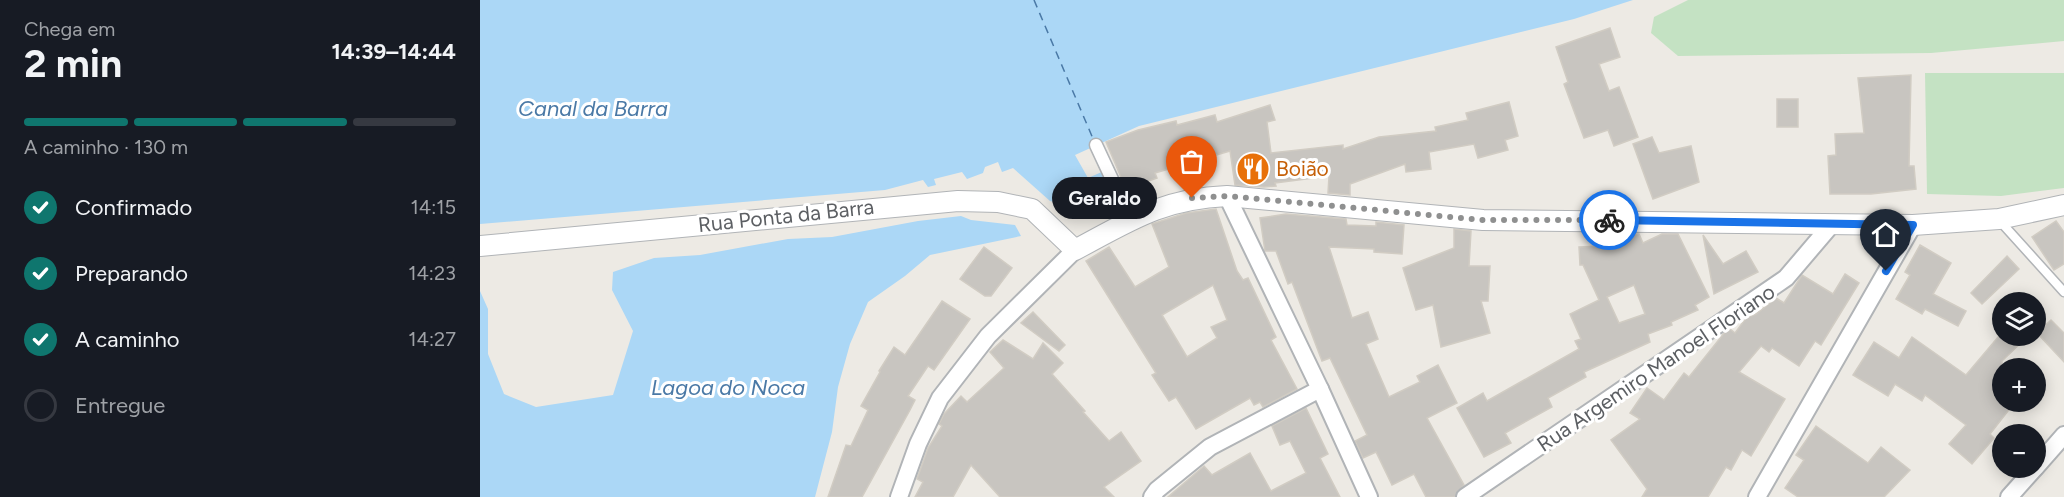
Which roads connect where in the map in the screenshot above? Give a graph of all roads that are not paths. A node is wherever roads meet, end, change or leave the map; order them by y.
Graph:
1 (1096, 145) dead end
2 (1227, 196) junction
3 (2064, 205) edge
4 (1999, 219) junction
5 (1131, 220) junction
6 (1832, 224) junction
7 (1913, 225) junction
8 (480, 246) edge
9 (1075, 250) junction
10 (2064, 292) edge
11 (1320, 389) junction
12 (2064, 435) edge
13 (2046, 455) edge
14 (2026, 478) edge
15 (899, 497) edge
16 (1152, 497) edge
17 (1369, 497) edge
18 (1466, 497) edge
19 (1757, 497) edge
20 (2009, 497) edge

1 - 5 street
2 - 5 street
2 - 6 street
2 - 11 street
3 - 4 street
4 - 7 street
4 - 10 lane
5 - 9 street
6 - 7 street
6 - 18 street, Rua Argemiro Manoel Floriano
7 - 19 street
8 - 9 street, Rua Ponta da Barra
9 - 15 street
11 - 16 street
11 - 17 street
12 - 13 street
14 - 20 street

